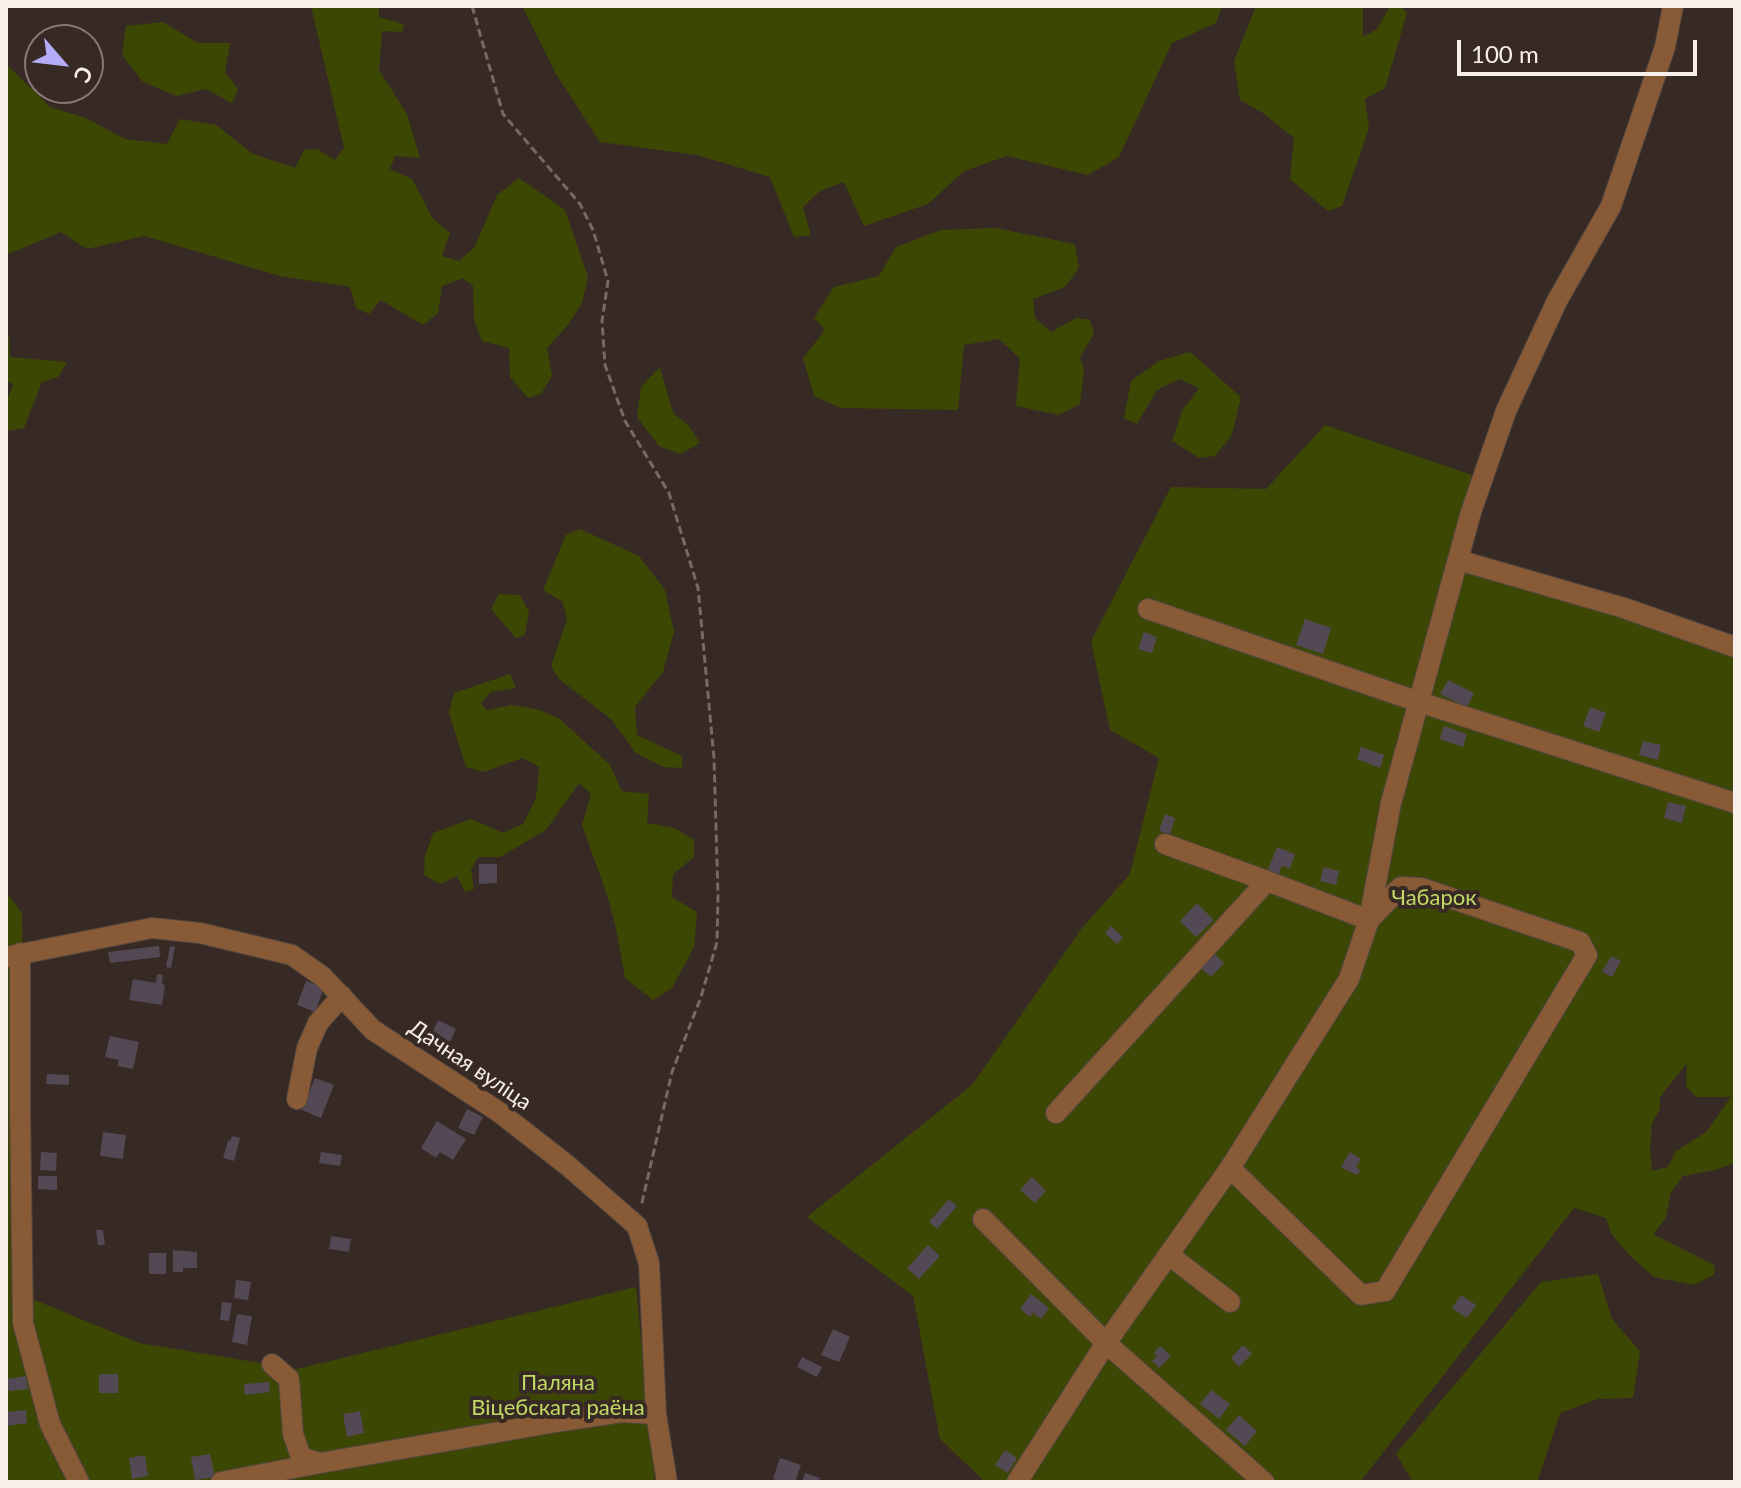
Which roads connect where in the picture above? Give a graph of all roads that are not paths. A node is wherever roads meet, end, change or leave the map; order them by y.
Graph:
1 (1673, 6) edge
2 (1458, 560) junction
3 (1148, 609) dead end
4 (1735, 647) edge
5 (1419, 702) junction
6 (1735, 803) edge
7 (1165, 844) dead end
8 (1267, 881) junction
9 (1369, 920) junction
10 (13, 955) edge
11 (342, 996) junction
12 (297, 1099) dead end
13 (13, 1110) edge
14 (1056, 1113) dead end
15 (1230, 1168) junction
16 (983, 1219) dead end
17 (1169, 1255) junction
18 (15, 1272) edge
19 (1230, 1302) dead end
20 (1106, 1343) junction
21 (272, 1364) dead end
22 (656, 1414) junction
23 (320, 1463) junction
24 (79, 1482) edge
25 (221, 1482) edge
26 (667, 1482) edge
27 (1017, 1482) edge
28 (1264, 1482) edge

1 - 2 street
2 - 4 street
2 - 5 street
3 - 5 street
5 - 6 street
5 - 9 street
7 - 8 street
8 - 9 street
8 - 14 street
9 - 15 street
9 - 15 street
10 - 11 street, Дачная вуліца
10 - 13 street
11 - 12 street
11 - 22 street, Дачная вуліца
13 - 18 street
15 - 17 street
16 - 20 street
17 - 19 street
17 - 20 street
18 - 24 street
20 - 27 street
20 - 28 street
21 - 23 street
22 - 23 street
22 - 26 street
23 - 25 street

